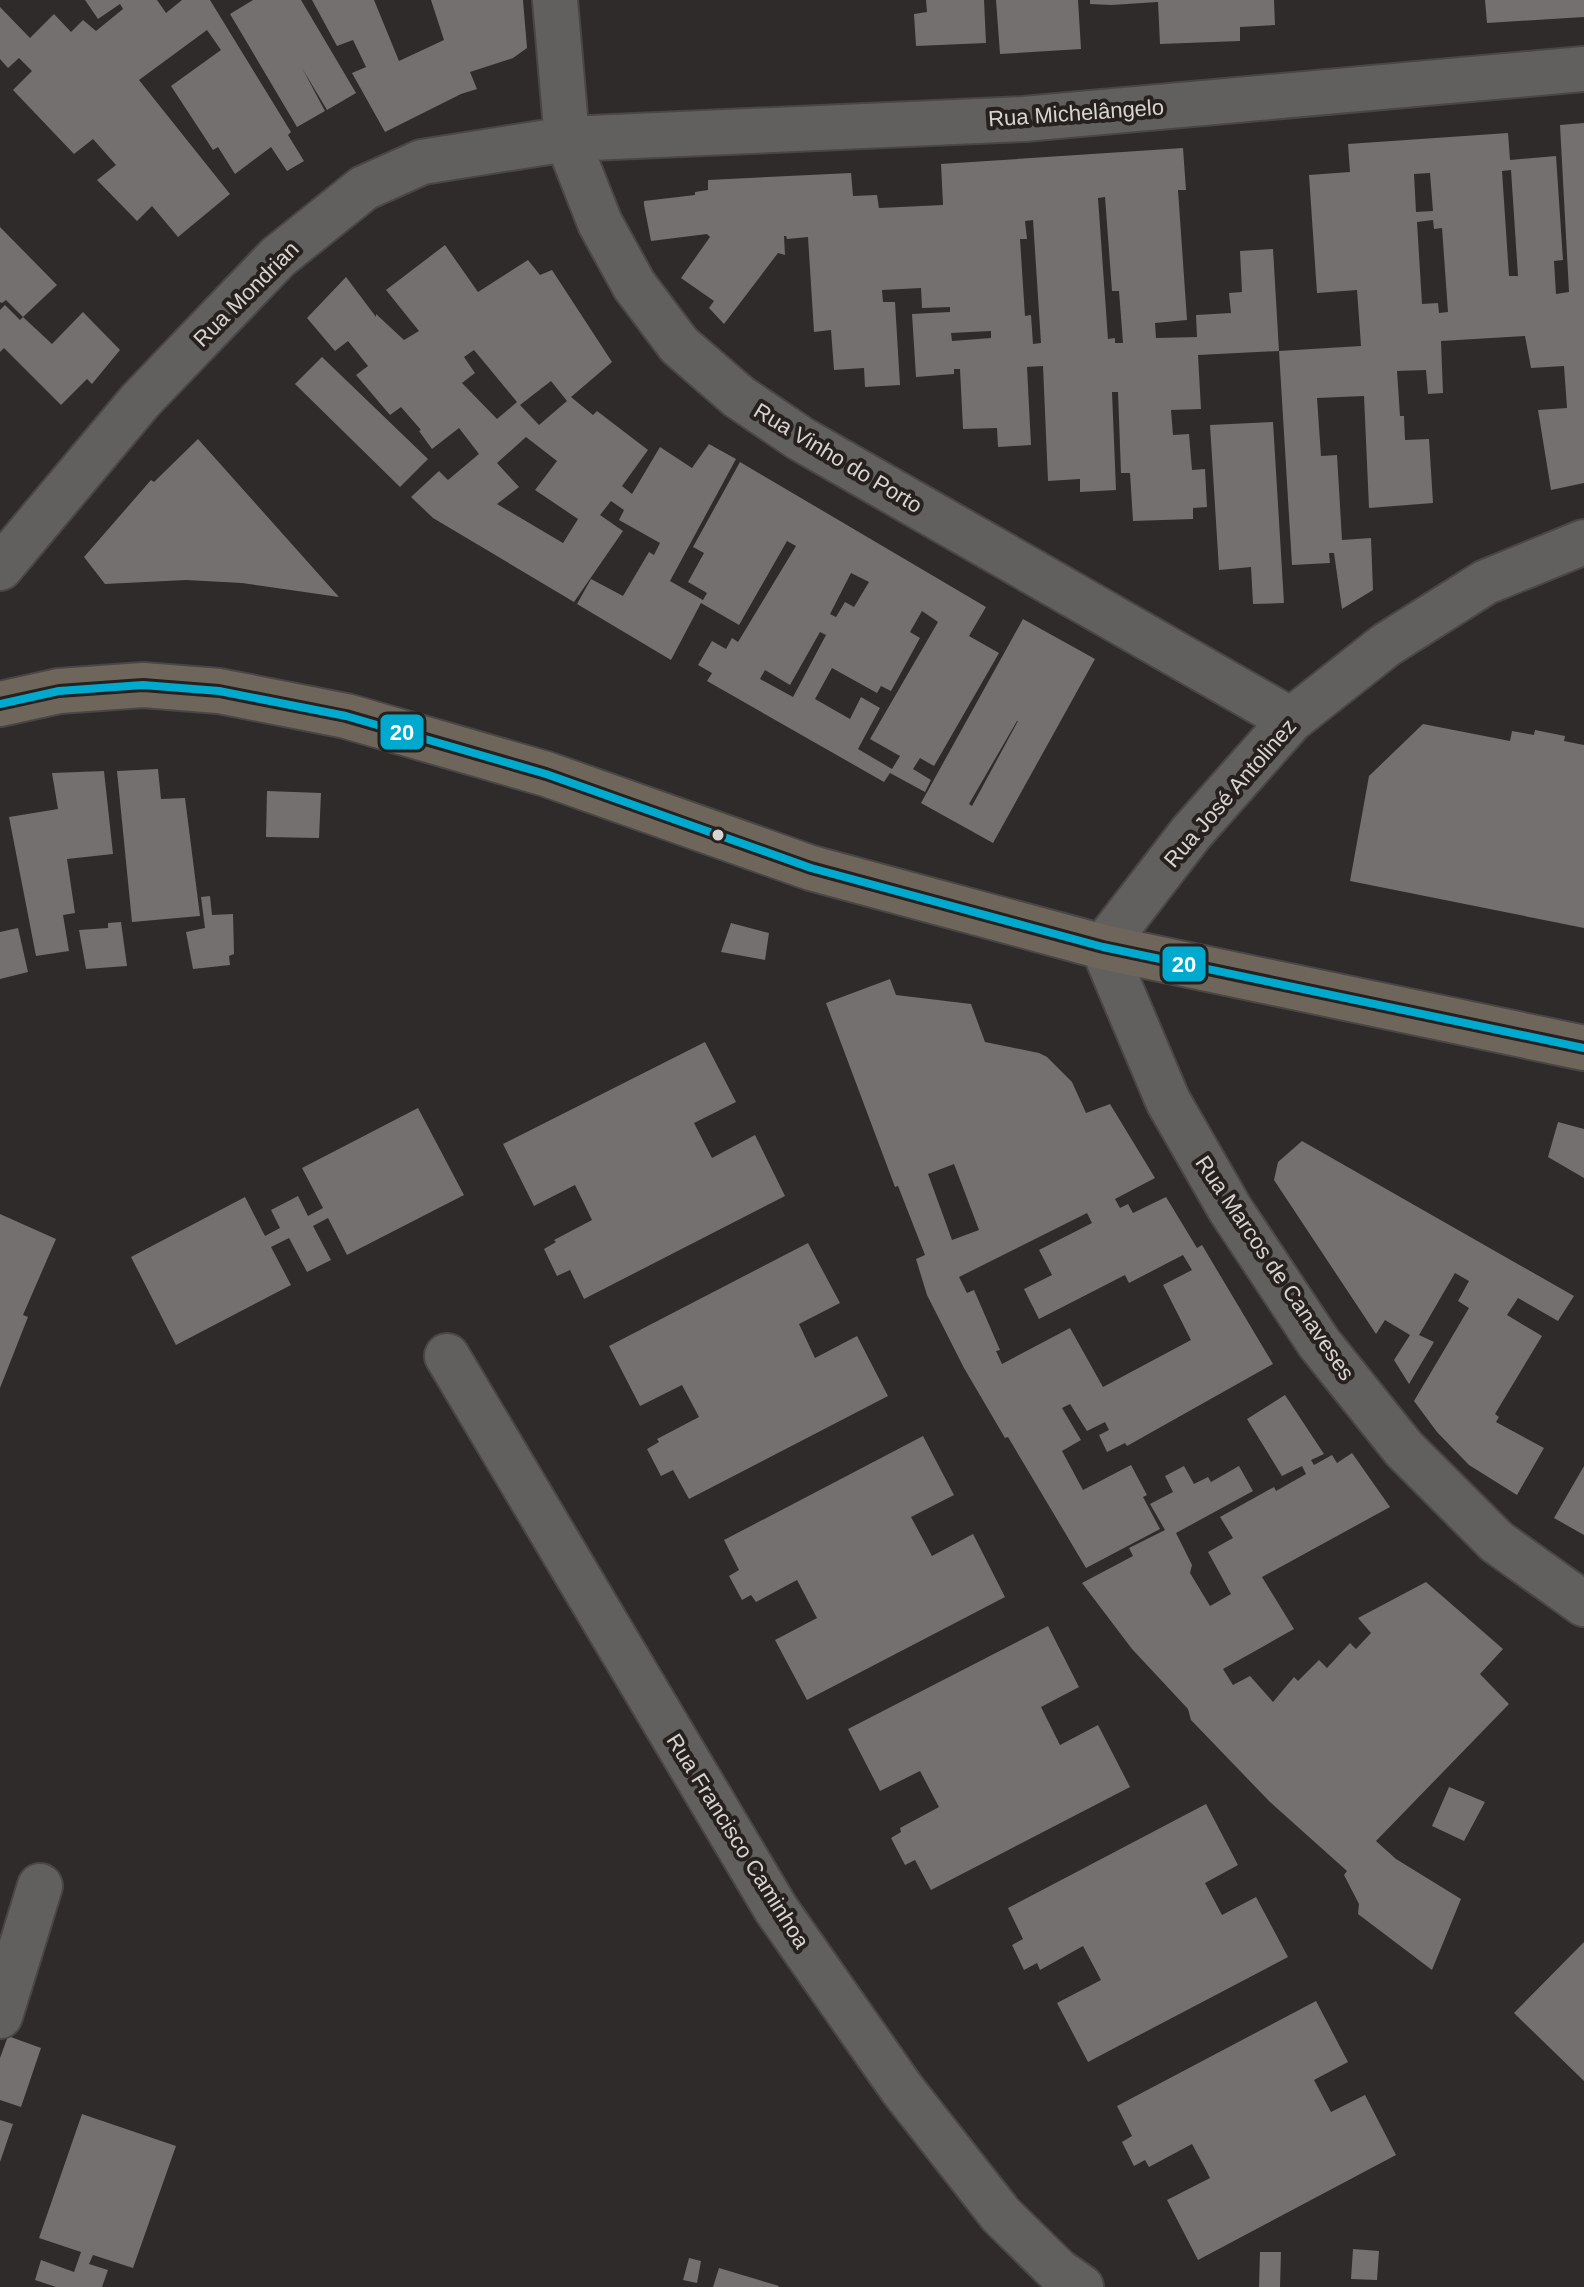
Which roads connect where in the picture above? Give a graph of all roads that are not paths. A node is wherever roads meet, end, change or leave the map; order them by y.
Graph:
1 (555, 0) edge
2 (1584, 69) edge
3 (567, 139) junction
4 (1584, 542) edge
5 (0, 568) edge
6 (0, 704) edge
7 (1291, 720) junction
8 (1103, 947) junction
9 (1584, 1048) edge
10 (447, 1356) dead end
11 (1584, 1604) edge
12 (40, 1886) dead end
13 (0, 2016) edge
14 (1081, 2287) edge

1 - 3 street, Rua Vinho do Porto
2 - 3 street, Rua Michelângelo
3 - 5 street, Rua Mondrian
3 - 7 street, Rua Vinho do Porto
4 - 7 street, Rua José Antolinez
6 - 8 main road
7 - 8 street, Rua José Antolinez
8 - 9 main road
8 - 11 street, Rua Marcos de Canaveses
10 - 14 street, Rua Francisco Caminhoa
12 - 13 street

